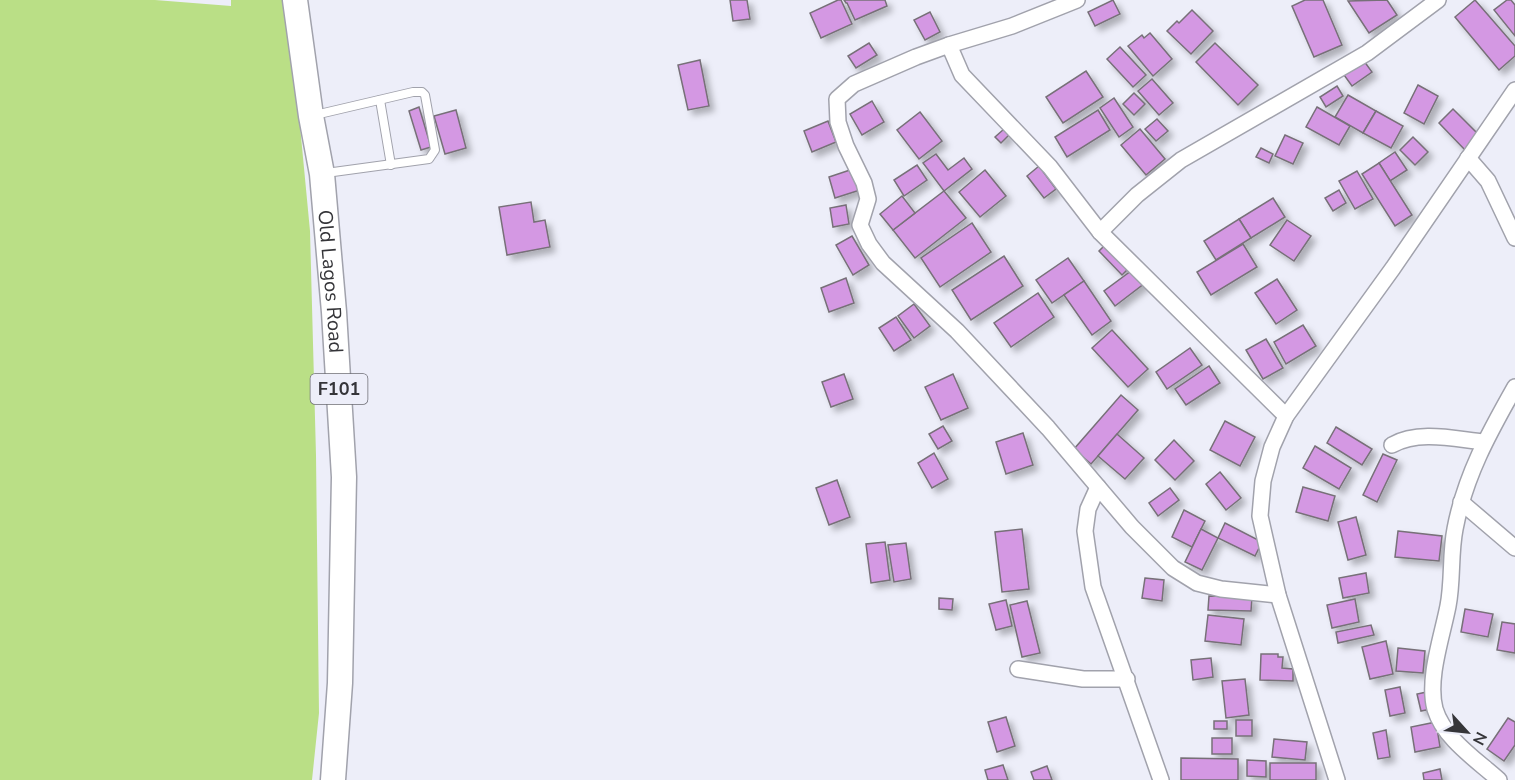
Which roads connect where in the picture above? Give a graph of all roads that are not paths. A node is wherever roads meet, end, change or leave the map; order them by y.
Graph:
1 (295, 0) edge
2 (1077, 0) edge
3 (1438, 0) edge
4 (949, 45) junction
5 (1515, 90) edge
6 (380, 100) junction
7 (311, 116) junction
8 (1468, 158) junction
9 (391, 165) junction
10 (322, 174) junction
11 (1100, 232) junction
12 (1515, 238) edge
13 (1515, 387) edge
14 (1286, 416) junction
15 (1484, 442) junction
16 (1392, 445) dead end
17 (1098, 487) junction
18 (1461, 502) junction
19 (1515, 548) edge
20 (1278, 595) junction
21 (1018, 669) dead end
22 (1127, 679) junction
23 (333, 780) edge
24 (1161, 780) edge
25 (1337, 780) edge
26 (1499, 780) edge

1 - 7 main road, Old Lagos Road / F101
2 - 4 street
3 - 11 street
4 - 11 street
4 - 17 street
5 - 8 street
6 - 7 lane
6 - 9 lane
6 - 9 lane
7 - 10 main road, Old Lagos Road / F101
8 - 12 street
8 - 14 street
9 - 10 lane
10 - 23 main road, Old Lagos Road / F101
11 - 14 street
13 - 15 street
14 - 20 street
15 - 16 street
15 - 18 street
17 - 20 street
17 - 22 street
18 - 19 street
18 - 26 street
20 - 25 street
21 - 22 street
22 - 24 street

